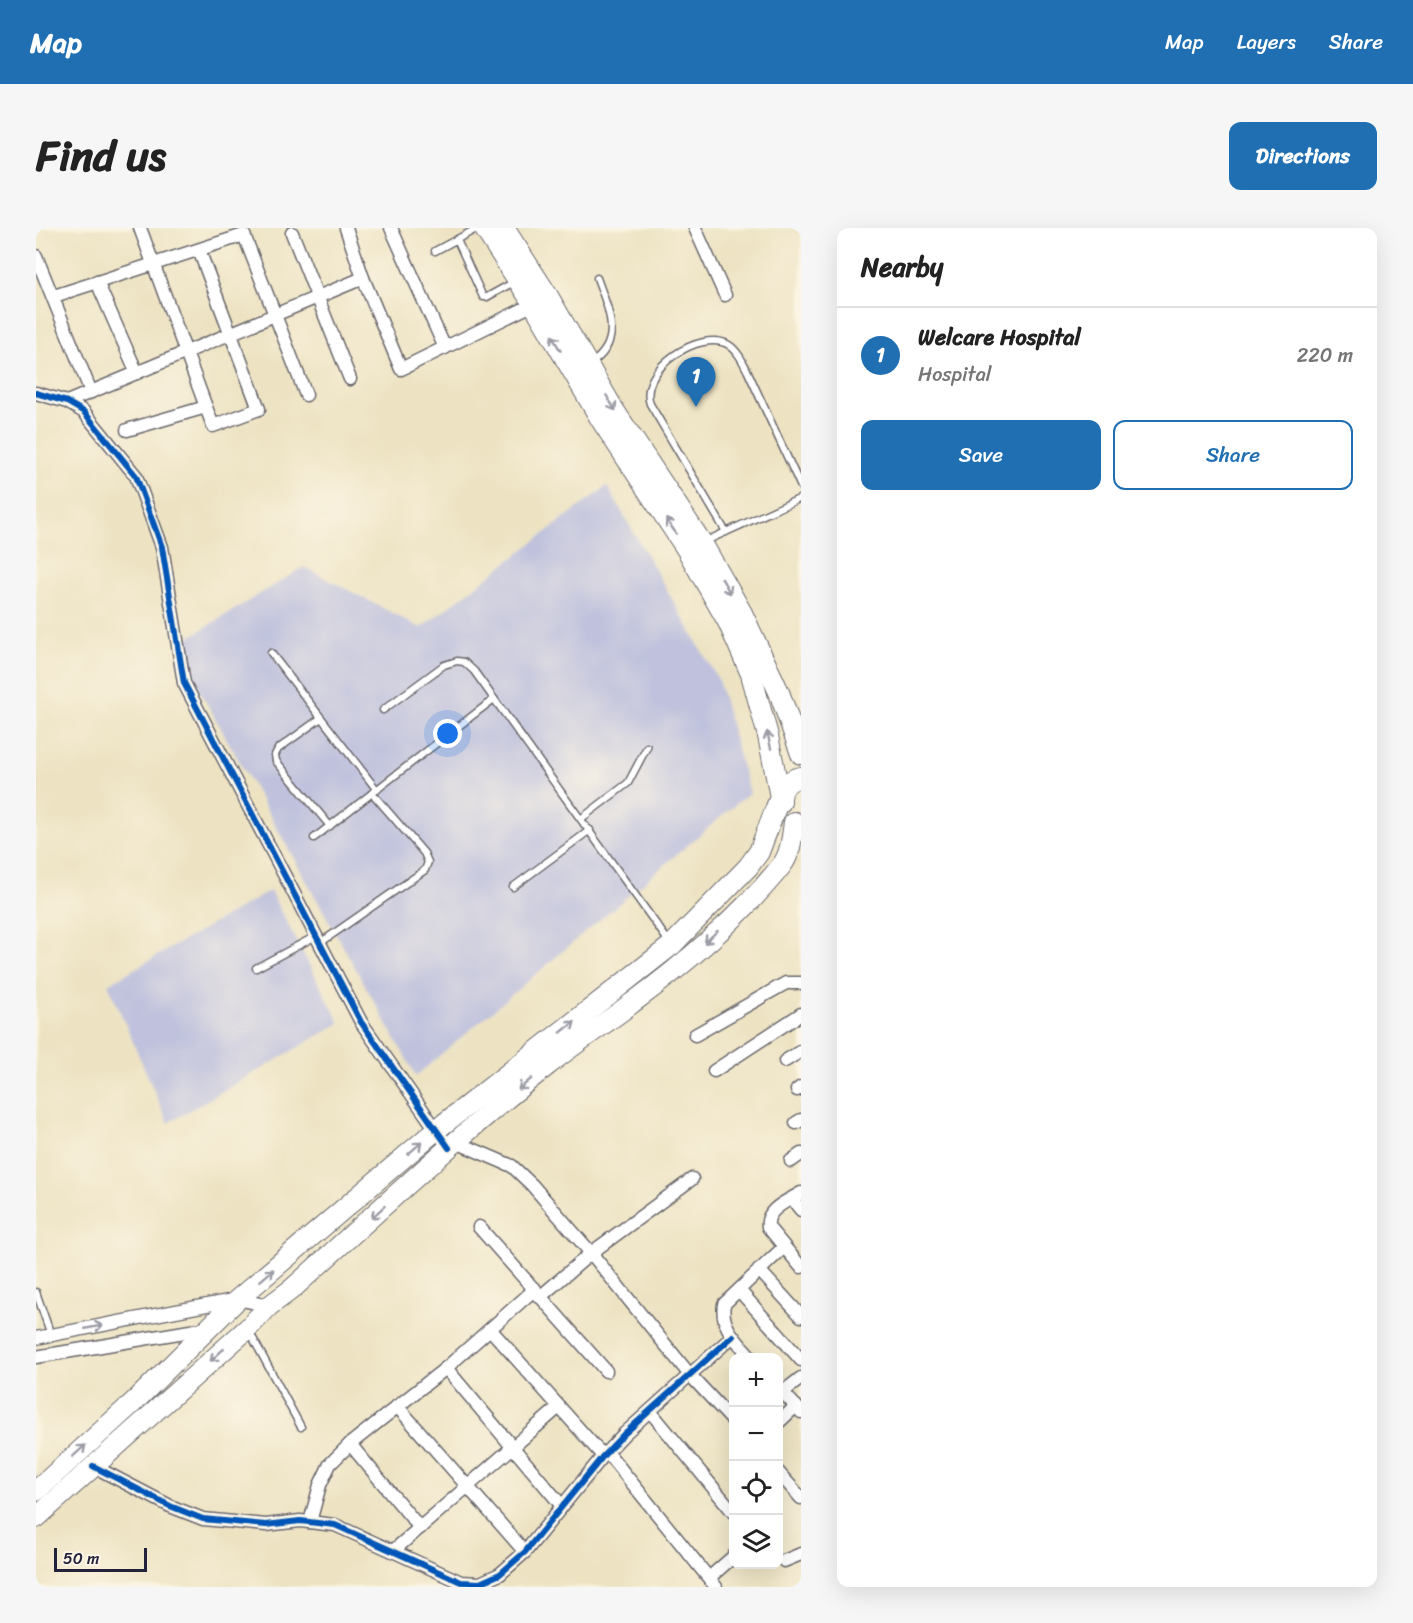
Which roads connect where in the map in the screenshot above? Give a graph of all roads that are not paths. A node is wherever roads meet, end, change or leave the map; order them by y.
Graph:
1 (140, 228) edge
2 (346, 228) edge
3 (391, 228) edge
4 (477, 228) edge
5 (484, 228) edge
6 (504, 228) edge
7 (695, 228) edge
8 (292, 233) dead end
9 (457, 240) junction
10 (199, 250) junction
11 (435, 251) dead end
12 (36, 256) edge
13 (152, 265) junction
14 (597, 278) dead end
15 (363, 279) junction
16 (518, 280) junction
17 (97, 282) junction
18 (725, 295) dead end
19 (54, 296) junction
20 (318, 297) junction
21 (541, 300) junction
22 (276, 315) junction
23 (230, 334) junction
24 (445, 348) junction
25 (185, 353) junction
26 (581, 369) junction
27 (137, 373) junction
28 (350, 379) dead end
29 (37, 391) edge
30 (91, 392) junction
31 (306, 395) dead end
32 (67, 402) junction
33 (206, 407) junction
34 (127, 430) dead end
35 (801, 487) edge
36 (801, 498) edge
37 (726, 532) junction
38 (694, 546) junction
39 (272, 653) dead end
40 (494, 699) junction
41 (383, 710) dead end
42 (321, 718) junction
43 (647, 747) dead end
44 (801, 754) edge
45 (801, 777) edge
46 (374, 792) junction
47 (780, 797) junction
48 (582, 819) junction
49 (797, 823) edge
50 (330, 826) junction
51 (590, 830) junction
52 (314, 838) dead end
53 (513, 887) dead end
54 (318, 940) junction
55 (672, 945) junction
56 (256, 968) dead end
57 (801, 983) edge
58 (801, 1014) edge
59 (695, 1035) dead end
60 (801, 1051) edge
61 (785, 1061) dead end
62 (714, 1071) dead end
63 (436, 1130) junction
64 (453, 1145) junction
65 (692, 1179) dead end
66 (797, 1196) edge
67 (801, 1210) edge
68 (479, 1227) dead end
69 (784, 1247) junction
70 (591, 1253) junction
71 (801, 1267) edge
72 (759, 1270) junction
73 (739, 1290) junction
74 (36, 1292) edge
75 (538, 1293) junction
76 (238, 1299) junction
77 (269, 1306) junction
78 (801, 1316) edge
79 (210, 1328) junction
80 (248, 1328) junction
81 (490, 1329) junction
82 (51, 1335) junction
83 (733, 1336) junction
84 (36, 1338) edge
85 (748, 1353) edge
86 (36, 1357) edge
87 (801, 1360) edge
88 (446, 1368) junction
89 (606, 1371) dead end
90 (690, 1375) junction
91 (801, 1378) edge
92 (783, 1389) edge
93 (783, 1392) edge
94 (397, 1406) junction
95 (559, 1407) junction
96 (798, 1409) edge
97 (650, 1410) junction
98 (729, 1417) edge
99 (783, 1420) edge
100 (301, 1428) dead end
101 (350, 1444) junction
102 (513, 1448) junction
103 (605, 1454) junction
104 (93, 1466) junction
105 (783, 1478) edge
106 (468, 1487) junction
107 (36, 1491) edge
108 (801, 1498) edge
109 (562, 1506) junction
110 (729, 1507) edge
111 (36, 1518) edge
112 (310, 1522) junction
113 (420, 1528) junction
114 (393, 1551) junction
115 (525, 1552) junction
116 (801, 1554) edge
117 (784, 1561) dead end
118 (729, 1562) edge
119 (712, 1583) edge

1 - 13 street
2 - 15 street
3 - 24 street
4 - 9 lane
5 - 16 main road
6 - 21 main road
7 - 18 street
8 - 20 street
9 - 11 lane
9 - 16 lane
10 - 13 street
10 - 22 street
10 - 23 street
12 - 19 street
13 - 17 street
13 - 25 street
14 - 26 lane
15 - 20 street
15 - 24 street
16 - 21 main road
17 - 19 street
17 - 27 street
19 - 30 street
20 - 22 street
20 - 28 street
21 - 24 street
21 - 26 main road
22 - 23 street
22 - 31 street
23 - 25 street
23 - 33 street
25 - 27 street
25 - 33 street
26 - 38 main road
27 - 30 street
29 - 32 street
30 - 32 street
32 - 54 street
33 - 34 street
35 - 37 lane
36 - 37 lane
37 - 38 lane
38 -> 44 main road
47 -> 38 main road
39 - 42 lane
40 - 41 lane
40 - 46 lane
40 - 48 lane
42 - 46 lane
42 - 50 lane
43 - 48 lane
45 - 47 main road
46 - 50 lane
46 - 54 lane
47 - 49 main road
47 - 55 main road
48 - 51 lane
49 -> 64 main road
50 - 52 lane
51 - 53 lane
51 - 55 lane
54 - 56 lane
54 - 63 street
63 -> 55 main road
57 - 59 street
58 - 62 street
60 - 61 street
63 - 64 street
76 -> 63 main road
64 - 70 street
64 -> 77 main road
65 - 70 street
66 - 67 street
66 - 69 street
68 - 75 street
69 - 71 street
69 - 72 street
70 - 75 street
70 - 90 street
72 - 73 street
72 - 78 street
73 - 83 street
73 - 87 street
74 - 82 lane
75 - 81 street
75 - 89 street
76 - 77 street
76 - 79 main road
82 -> 76 street
77 - 80 main road
79 - 86 street
107 -> 79 main road
80 - 100 lane
80 -> 104 main road
81 - 88 street
81 - 95 street
82 - 84 street
83 - 85 street
83 - 90 street
88 - 94 street
88 - 102 street
90 - 97 street
90 - 98 street
91 - 92 street
93 - 96 street
94 - 101 street
94 - 106 street
95 - 102 street
95 - 103 street
96 - 99 street
97 - 103 street
97 - 110 street
101 - 112 street
101 - 113 street
102 - 106 street
102 - 109 street
103 - 109 street
103 - 119 street
104 - 111 main road
104 - 112 street
105 - 108 street
106 - 113 street
106 - 115 street
109 - 115 street
112 - 114 street
113 - 114 street
114 - 115 street
116 - 117 street
118 - 119 street

